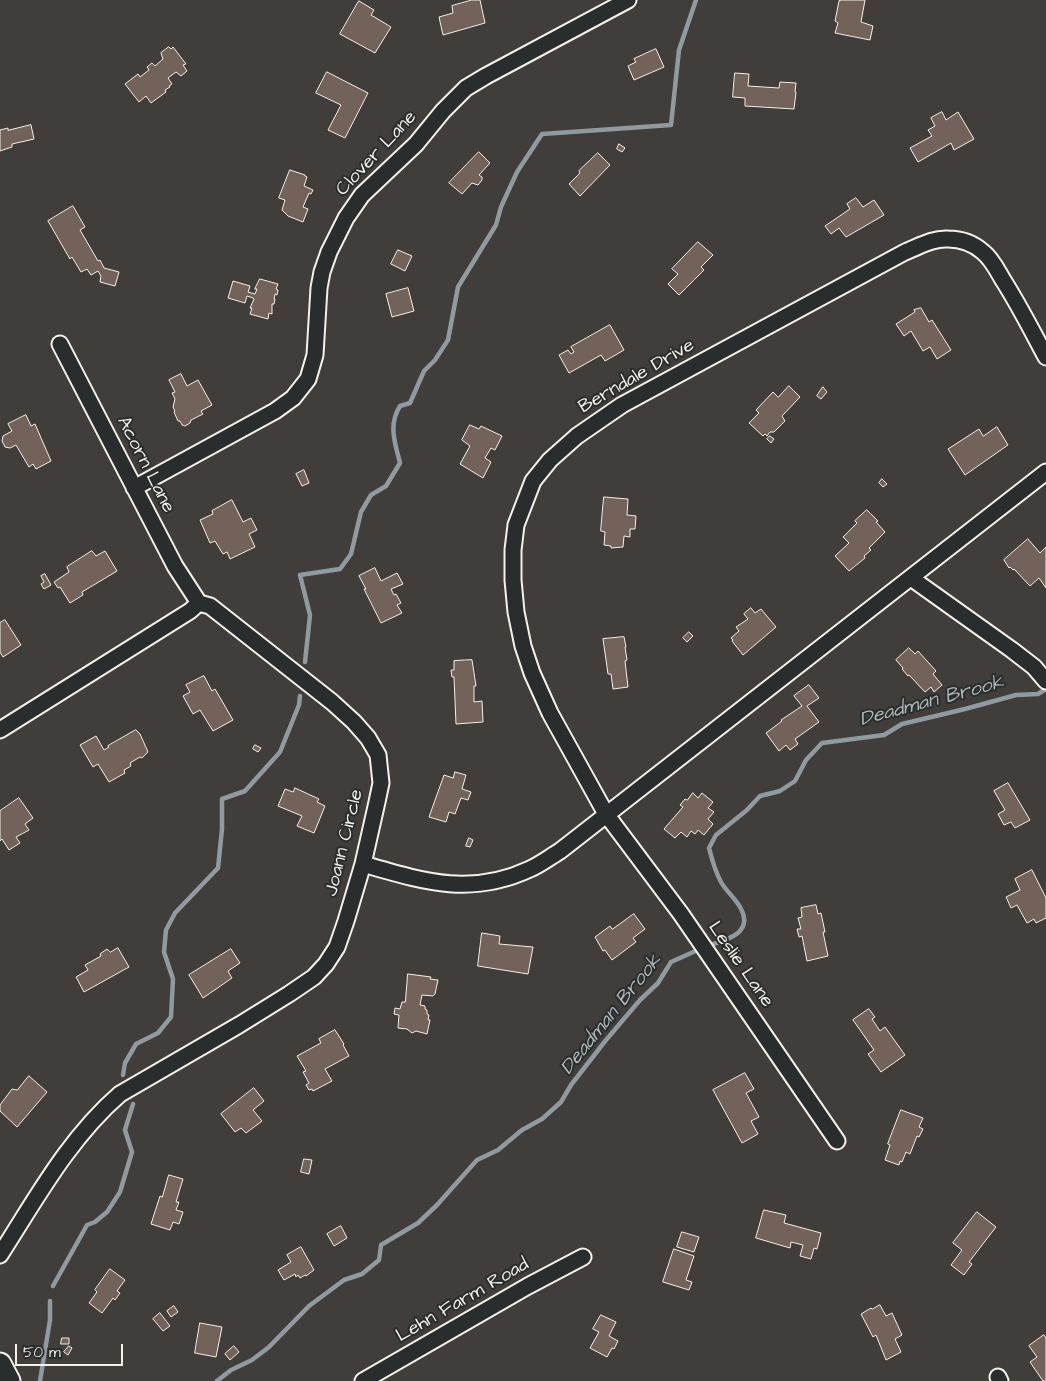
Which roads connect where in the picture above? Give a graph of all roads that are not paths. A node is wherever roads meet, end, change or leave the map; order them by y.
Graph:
1 (628, 0) edge
2 (60, 344) dead end
3 (1046, 357) edge
4 (1046, 472) edge
5 (134, 488) junction
6 (911, 578) junction
7 (199, 603) junction
8 (1044, 678) edge
9 (0, 730) edge
10 (606, 814) junction
11 (363, 864) junction
12 (837, 1140) dead end
13 (0, 1255) edge
14 (583, 1257) dead end
15 (0, 1364) edge
16 (9, 1381) edge
17 (363, 1381) edge

1 - 5 street, Clover Lane
2 - 5 street, Acorn Lane
3 - 10 street, Berndale Drive
4 - 6 street
5 - 7 street, Acorn Lane
6 - 8 street
6 - 10 street
7 - 9 street
7 - 11 street, Joann Circle
10 - 11 street
10 - 12 street, Leslie Lane
11 - 13 street, Joann Circle
14 - 17 street, Lehn Farm Road
15 - 16 street

